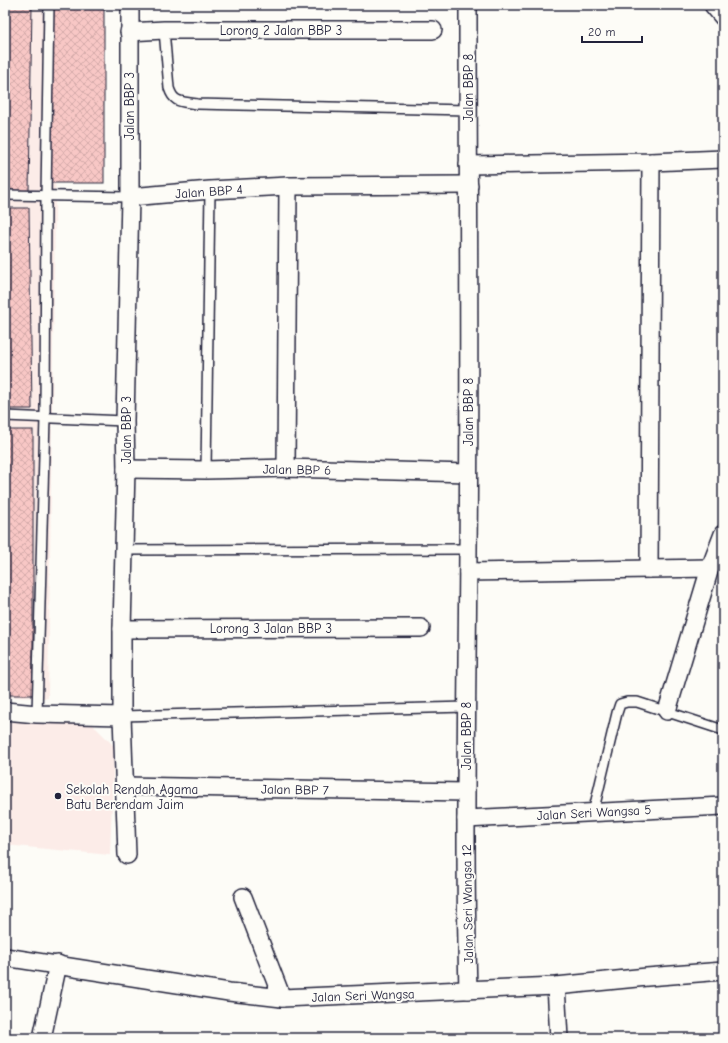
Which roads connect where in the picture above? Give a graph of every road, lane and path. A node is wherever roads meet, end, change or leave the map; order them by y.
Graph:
1 (49, 5) edge
2 (130, 5) edge
3 (468, 5) edge
4 (713, 5) edge
5 (723, 17) edge
6 (164, 30) junction
7 (433, 30) dead end
8 (129, 32) junction
9 (468, 110) junction
10 (723, 159) edge
11 (651, 162) junction
12 (468, 165) junction
13 (469, 185) junction
14 (288, 186) junction
15 (210, 190) junction
16 (5, 195) edge
17 (46, 196) junction
18 (130, 196) junction
19 (5, 416) edge
20 (44, 418) junction
21 (125, 421) junction
22 (286, 468) junction
23 (126, 469) junction
24 (206, 470) junction
25 (468, 473) junction
26 (723, 534) edge
27 (468, 549) junction
28 (123, 550) junction
29 (710, 568) junction
30 (649, 569) junction
31 (468, 572) junction
32 (421, 628) dead end
33 (122, 629) junction
34 (466, 707) junction
35 (5, 711) edge
36 (667, 711) junction
37 (37, 714) junction
38 (122, 716) junction
39 (723, 730) edge
40 (125, 786) junction
41 (465, 792) junction
42 (723, 806) edge
43 (593, 813) junction
44 (466, 819) junction
45 (127, 855) dead end
46 (243, 898) dead end
47 (5, 957) edge
48 (58, 964) junction
49 (723, 971) edge
50 (556, 986) junction
51 (468, 990) junction
52 (282, 998) junction
53 (42, 1038) edge
54 (560, 1038) edge

1 - 17 lane
2 - 8 street, Jalan BBP 3
3 - 9 street, Jalan BBP 8
4 - 5 street
6 - 7 street, Lorong 2 Jalan BBP 3
6 - 8 street, Lorong 2 Jalan BBP 3
6 - 9 lane
8 - 18 street, Jalan BBP 3
9 - 12 street, Jalan BBP 8
10 - 11 street
11 - 12 street
11 - 30 street
12 - 13 street, Jalan BBP 8
13 - 14 street, Jalan BBP 4
13 - 25 street, Jalan BBP 8
14 - 15 street, Jalan BBP 4
14 - 22 street
15 - 18 street, Jalan BBP 4
15 - 24 lane
16 - 17 lane
17 - 18 lane
17 - 20 lane
18 - 21 street, Jalan BBP 3
19 - 20 lane
20 - 21 lane
20 - 37 lane
21 - 23 street, Jalan BBP 3
22 - 24 street, Jalan BBP 6
22 - 25 street, Jalan BBP 6
23 - 24 street, Jalan BBP 6
23 - 28 street, Jalan BBP 3
25 - 27 street, Jalan BBP 8
26 - 29 street
27 - 28 lane
27 - 31 street, Jalan BBP 8
28 - 33 street, Jalan BBP 3
29 - 30 street
29 - 36 street
30 - 31 street
31 - 34 street, Jalan BBP 8
32 - 33 street, Lorong 3 Jalan BBP 3
33 - 38 street, Jalan BBP 3
34 - 38 lane
34 - 41 street, Jalan BBP 8
35 - 37 street
36 - 39 lane
36 - 43 lane
37 - 38 street
38 - 40 street, Jalan BBP 3
40 - 41 street, Jalan BBP 7
40 - 45 street, Jalan BBP 3
41 - 44 street, Jalan BBP 8
42 - 43 street, Jalan Seri Wangsa 5
43 - 44 street, Jalan Seri Wangsa 5
44 - 51 street, Jalan Seri Wangsa 12
46 - 52 street
47 - 48 street, Jalan Seri Wangsa
48 - 52 street, Jalan Seri Wangsa
48 - 53 street
49 - 50 street, Jalan Seri Wangsa
50 - 51 street, Jalan Seri Wangsa
50 - 54 street
51 - 52 street, Jalan Seri Wangsa

